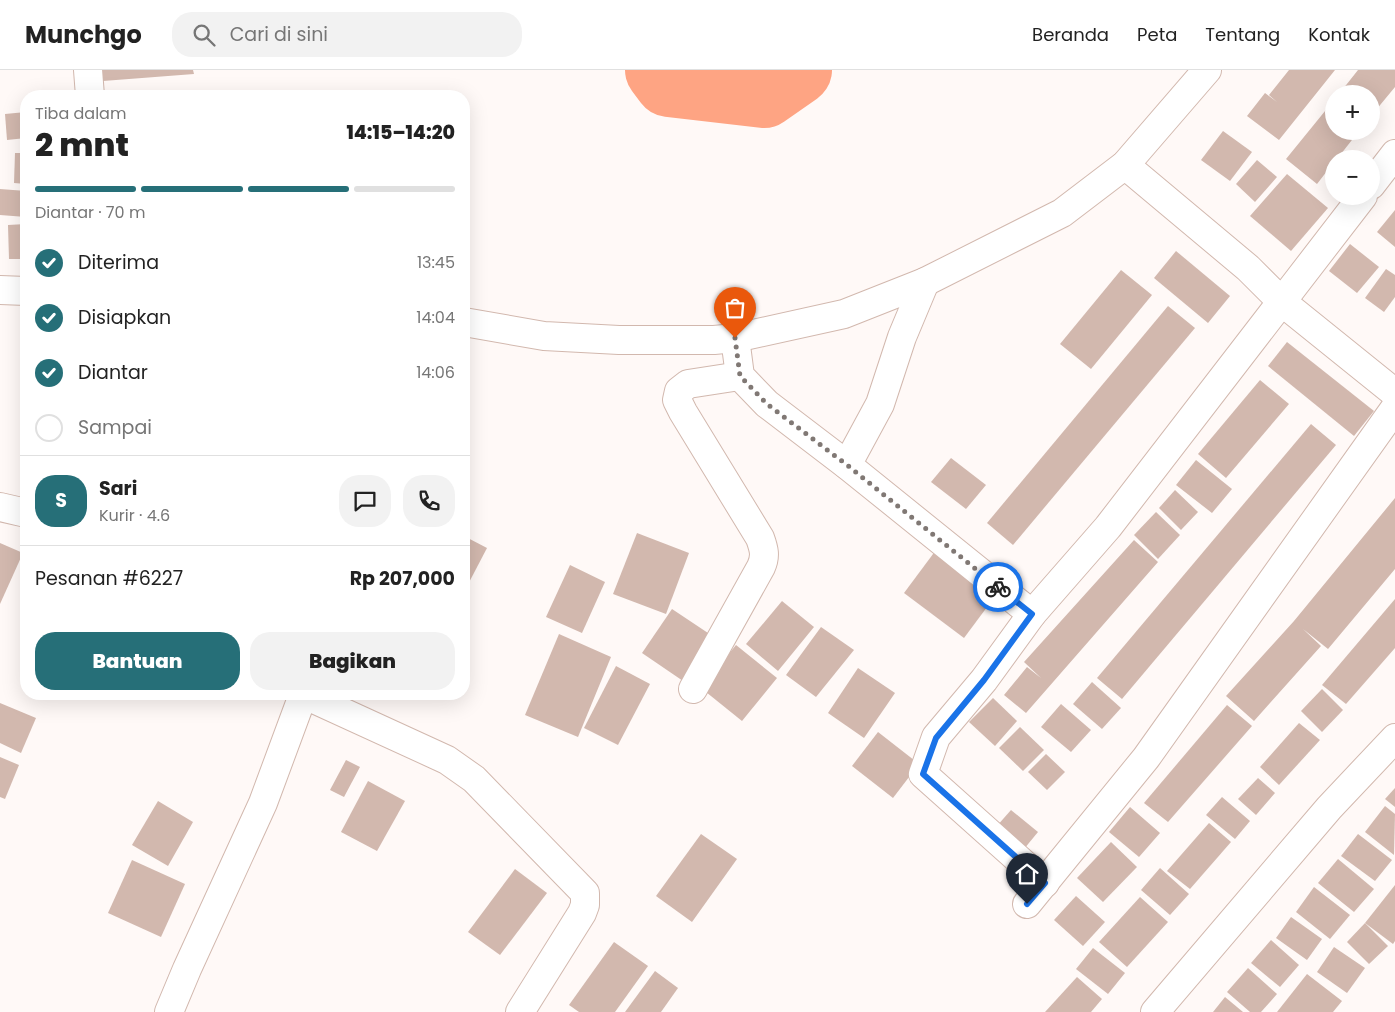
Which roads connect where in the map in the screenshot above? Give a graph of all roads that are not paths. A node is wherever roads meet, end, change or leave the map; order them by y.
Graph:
1 (88, 70) edge
2 (1207, 70) edge
3 (90, 90) edge
4 (1395, 154) edge
5 (1125, 165) junction
6 (1380, 173) edge
7 (1356, 205) edge
8 (925, 282) junction
9 (0, 290) edge
10 (20, 291) edge
11 (1282, 302) junction
12 (470, 323) edge
13 (735, 338) junction
14 (740, 376) junction
15 (1395, 393) edge
16 (1395, 408) edge
17 (847, 465) junction
18 (0, 507) edge
19 (20, 511) edge
20 (1032, 614) junction
21 (693, 689) dead end
22 (301, 700) edge
23 (316, 700) edge
24 (1395, 738) edge
25 (1045, 883) junction
26 (1027, 904) dead end
27 (170, 1012) edge
28 (520, 1012) edge
29 (1155, 1012) edge

1 - 3 street
2 - 5 street
4 - 6 street
5 - 8 street
5 - 11 street
7 - 11 street
8 - 13 street
8 - 17 street
9 - 10 street
11 - 15 street
11 - 20 street
12 - 13 street
13 - 14 street
14 - 17 street
14 - 21 street
16 - 25 street
17 - 20 street
18 - 19 street
20 - 25 street
22 - 27 street
23 - 28 street
24 - 29 street
25 - 26 street

